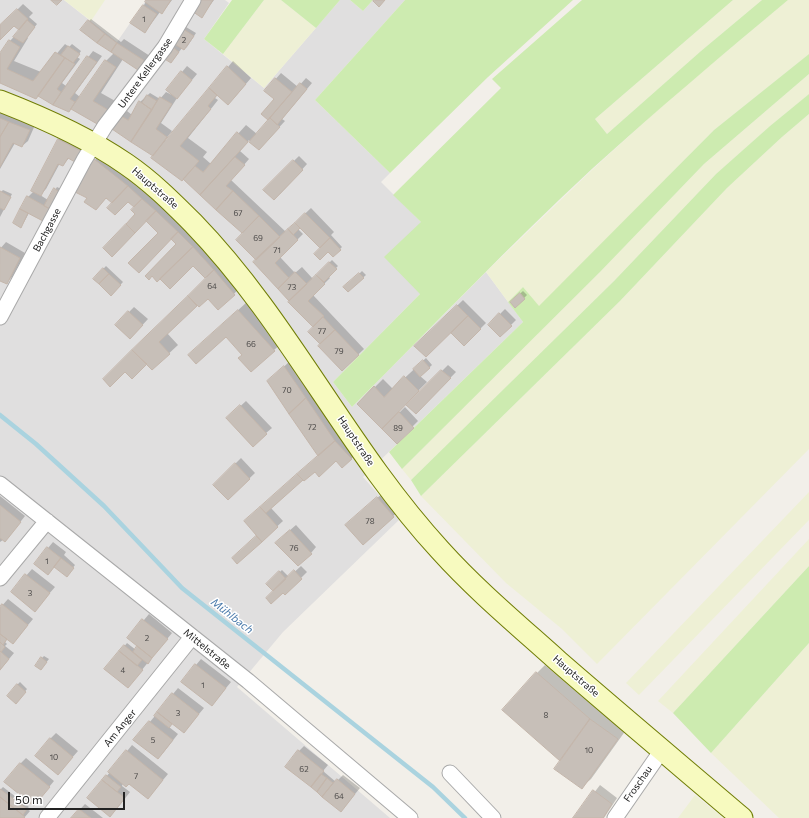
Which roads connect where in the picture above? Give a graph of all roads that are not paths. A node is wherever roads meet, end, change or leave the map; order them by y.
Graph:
1 (193, 0) edge
2 (0, 101) edge
3 (94, 144) junction
4 (0, 317) edge
5 (0, 484) edge
6 (47, 521) junction
7 (0, 578) edge
8 (192, 637) junction
9 (662, 750) junction
10 (450, 773) dead end
11 (48, 818) edge
12 (410, 818) edge
13 (493, 818) edge
14 (615, 818) edge
15 (742, 818) edge

1 - 3 street, Untere Kellergasse
2 - 3 main road, Hauptstraße
3 - 4 street, Bachgasse
3 - 9 main road, Hauptstraße
5 - 6 street, Mittelstraße
6 - 7 street
6 - 8 street, Mittelstraße
8 - 11 street, Am Anger
8 - 12 street, Mittelstraße
9 - 14 street, Froschau
9 - 15 main road, Hauptstraße
10 - 13 street

